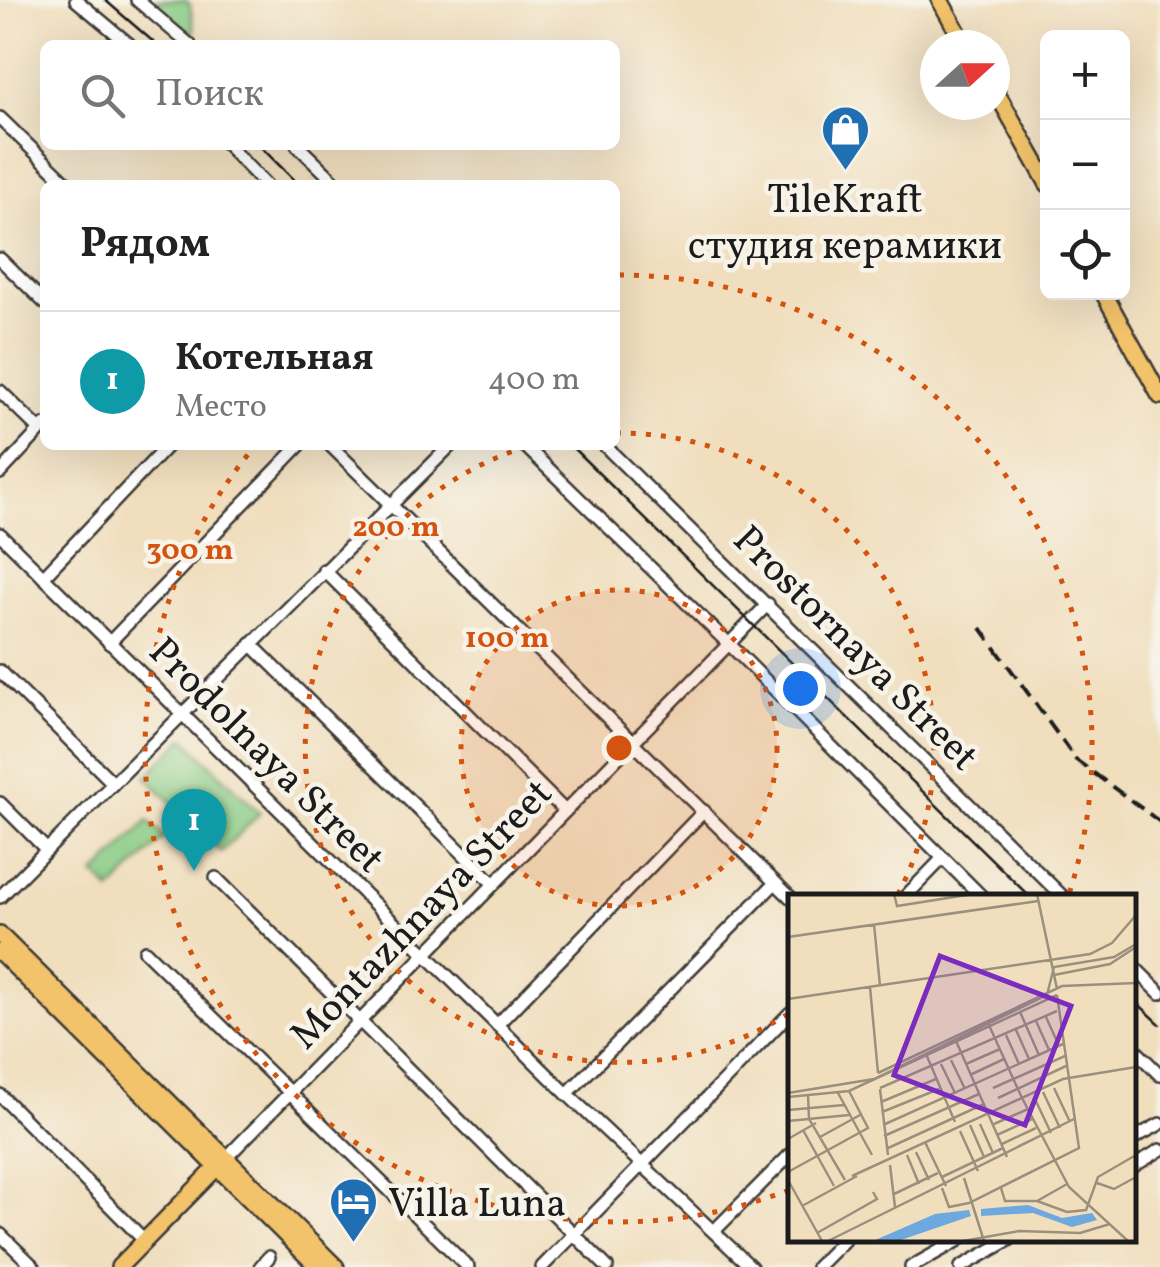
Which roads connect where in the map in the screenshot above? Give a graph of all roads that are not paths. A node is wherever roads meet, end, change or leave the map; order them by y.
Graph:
1 (76, 0) edge
2 (137, 0) edge
3 (942, 0) edge
4 (959, 30) edge
5 (124, 40) edge
6 (184, 40) edge
7 (1010, 117) edge
8 (0, 118) edge
9 (1007, 120) edge
10 (232, 150) edge
11 (302, 150) edge
12 (1040, 170) edge
13 (1040, 178) edge
14 (63, 180) edge
15 (261, 180) edge
16 (333, 180) edge
17 (0, 258) edge
18 (40, 298) edge
19 (1109, 300) edge
20 (0, 391) edge
21 (1160, 392) edge
22 (40, 426) edge
23 (40, 430) edge
24 (163, 450) edge
25 (295, 450) edge
26 (335, 450) edge
27 (446, 450) edge
28 (529, 450) edge
29 (609, 450) edge
30 (0, 472) edge
31 (391, 504) junction
32 (0, 534) edge
33 (324, 570) junction
34 (43, 578) junction
35 (768, 604) junction
36 (109, 643) junction
37 (251, 644) junction
38 (729, 644) junction
39 (0, 671) edge
40 (182, 714) junction
41 (634, 742) junction
42 (113, 783) junction
43 (0, 803) edge
44 (565, 811) junction
45 (704, 811) junction
46 (48, 850) junction
47 (943, 858) junction
48 (216, 878) dead end
49 (776, 883) junction
50 (494, 884) junction
51 (908, 894) edge
52 (979, 894) edge
53 (1060, 894) edge
54 (788, 895) edge
55 (0, 897) edge
56 (0, 935) edge
57 (145, 951) dead end
58 (0, 952) edge
59 (425, 954) junction
60 (1135, 969) edge
61 (1160, 993) edge
62 (788, 1015) edge
63 (359, 1023) junction
64 (497, 1025) junction
65 (1135, 1050) edge
66 (1160, 1075) edge
67 (289, 1093) junction
68 (567, 1094) junction
69 (0, 1095) edge
70 (1160, 1124) edge
71 (1135, 1137) edge
72 (1160, 1150) edge
73 (788, 1157) edge
74 (222, 1162) junction
75 (640, 1164) junction
76 (1135, 1165) edge
77 (714, 1230) junction
78 (0, 1234) edge
79 (575, 1234) junction
80 (145, 1240) junction
81 (842, 1242) edge
82 (956, 1242) edge
83 (1005, 1242) edge
84 (34, 1267) edge
85 (119, 1267) edge
86 (318, 1267) edge
87 (336, 1267) edge
88 (468, 1267) edge
89 (542, 1267) edge
90 (608, 1267) edge
91 (751, 1267) edge
92 (817, 1267) edge
93 (912, 1267) edge
94 (961, 1267) edge

1 - 5 street
2 - 6 street
3 - 4 main road
7 - 12 main road
8 - 14 street
9 - 13 main road
10 - 15 street
11 - 16 street
17 - 18 street
19 - 21 main road
20 - 22 street
23 - 30 street
24 - 34 street
25 - 36 street
26 - 31 street
27 - 31 street
28 - 38 street
29 - 35 street, Prostornaya Street
31 - 33 street
31 - 41 street
32 - 34 street, Prodolnaya Street
33 - 37 street
33 - 44 street
34 - 36 street, Prodolnaya Street
35 - 38 street, Montazhnaya Street
35 - 53 street, Prostornaya Street
36 - 40 street, Prodolnaya Street
37 - 40 street
37 - 50 street
38 - 41 street, Montazhnaya Street
38 - 47 street
39 - 42 street
40 - 42 street
40 - 59 street, Prodolnaya Street
41 - 44 street, Montazhnaya Street
41 - 45 street
42 - 46 street
43 - 46 street
44 - 50 street, Montazhnaya Street
45 - 49 street
45 - 64 street
46 - 55 street
47 - 51 street
47 - 52 street
48 - 63 street
49 - 54 street
49 - 68 street
50 - 59 street, Montazhnaya Street
56 - 74 main road
57 - 67 street
58 - 74 main road
59 - 63 street, Montazhnaya Street
59 - 64 street, Prodolnaya Street
60 - 61 street
62 - 75 street
63 - 67 street, Montazhnaya Street
63 - 79 street
64 - 68 street, Prodolnaya Street
65 - 66 street
67 - 74 street, Montazhnaya Street
67 - 88 street
68 - 75 street, Prodolnaya Street
69 - 80 street
70 - 71 street
72 - 76 street
73 - 77 street
74 - 80 main road, Montazhnaya Street
74 - 86 main road
74 - 87 main road
75 - 77 street, Prodolnaya Street
75 - 79 street
77 - 91 street, Prodolnaya Street
78 - 84 street
79 - 89 street
79 - 90 street
80 - 85 main road, Montazhnaya Street
81 - 92 street
82 - 93 street
83 - 94 street

